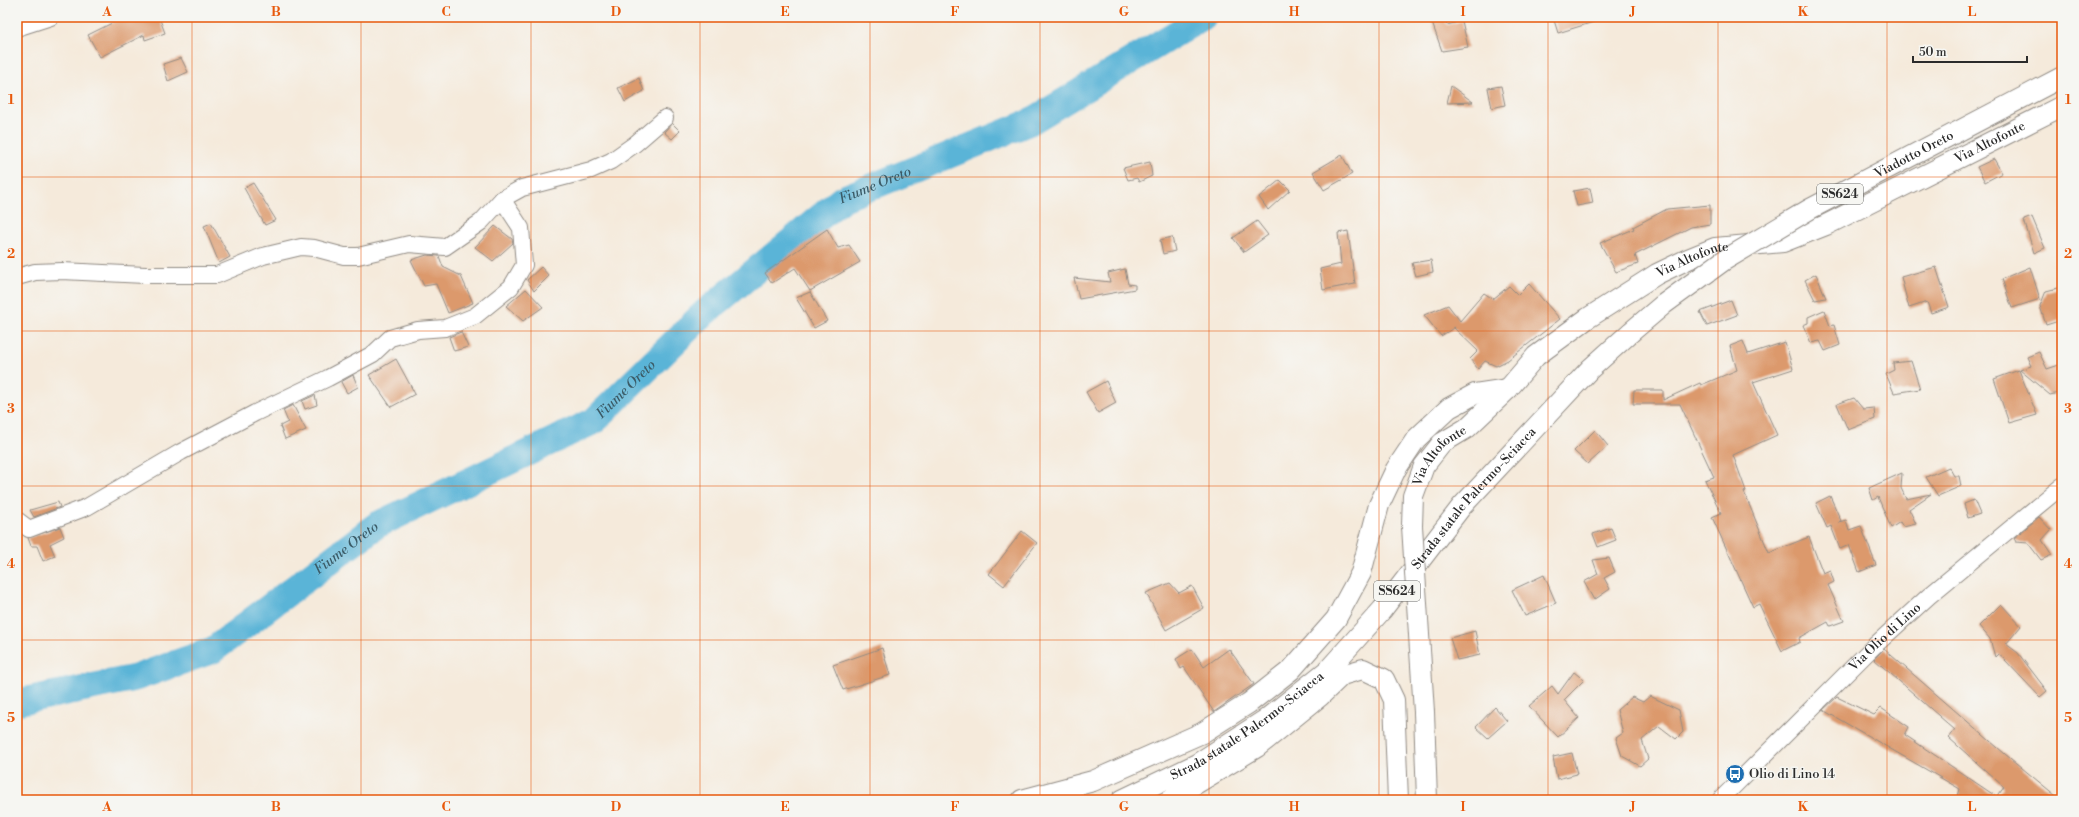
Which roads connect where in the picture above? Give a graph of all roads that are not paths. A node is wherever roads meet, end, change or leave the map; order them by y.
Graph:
1 (51, 17) edge
2 (17, 28) edge
3 (2062, 78) edge
4 (2062, 106) edge
5 (665, 118) dead end
6 (502, 200) junction
7 (17, 277) edge
8 (1631, 332) joint
9 (1508, 390) junction
10 (2062, 486) edge
11 (17, 520) edge
12 (1022, 800) edge
13 (1122, 800) edge
14 (1169, 800) edge
15 (1398, 800) edge
16 (1427, 800) edge
17 (1720, 800) edge

1 - 2 street
3 - 8 main road, Viadotto Oreto / SS624, bridge
4 - 9 main road, Via Altofonte
5 - 6 street
6 - 7 street
6 - 11 street
8 - 13 main road, Strada statale Palermo-Sciacca / SS624
9 - 12 main road
9 - 16 main road, Via Altofonte, bridge
10 - 17 street, Via Olio di Lino
14 - 15 main road

